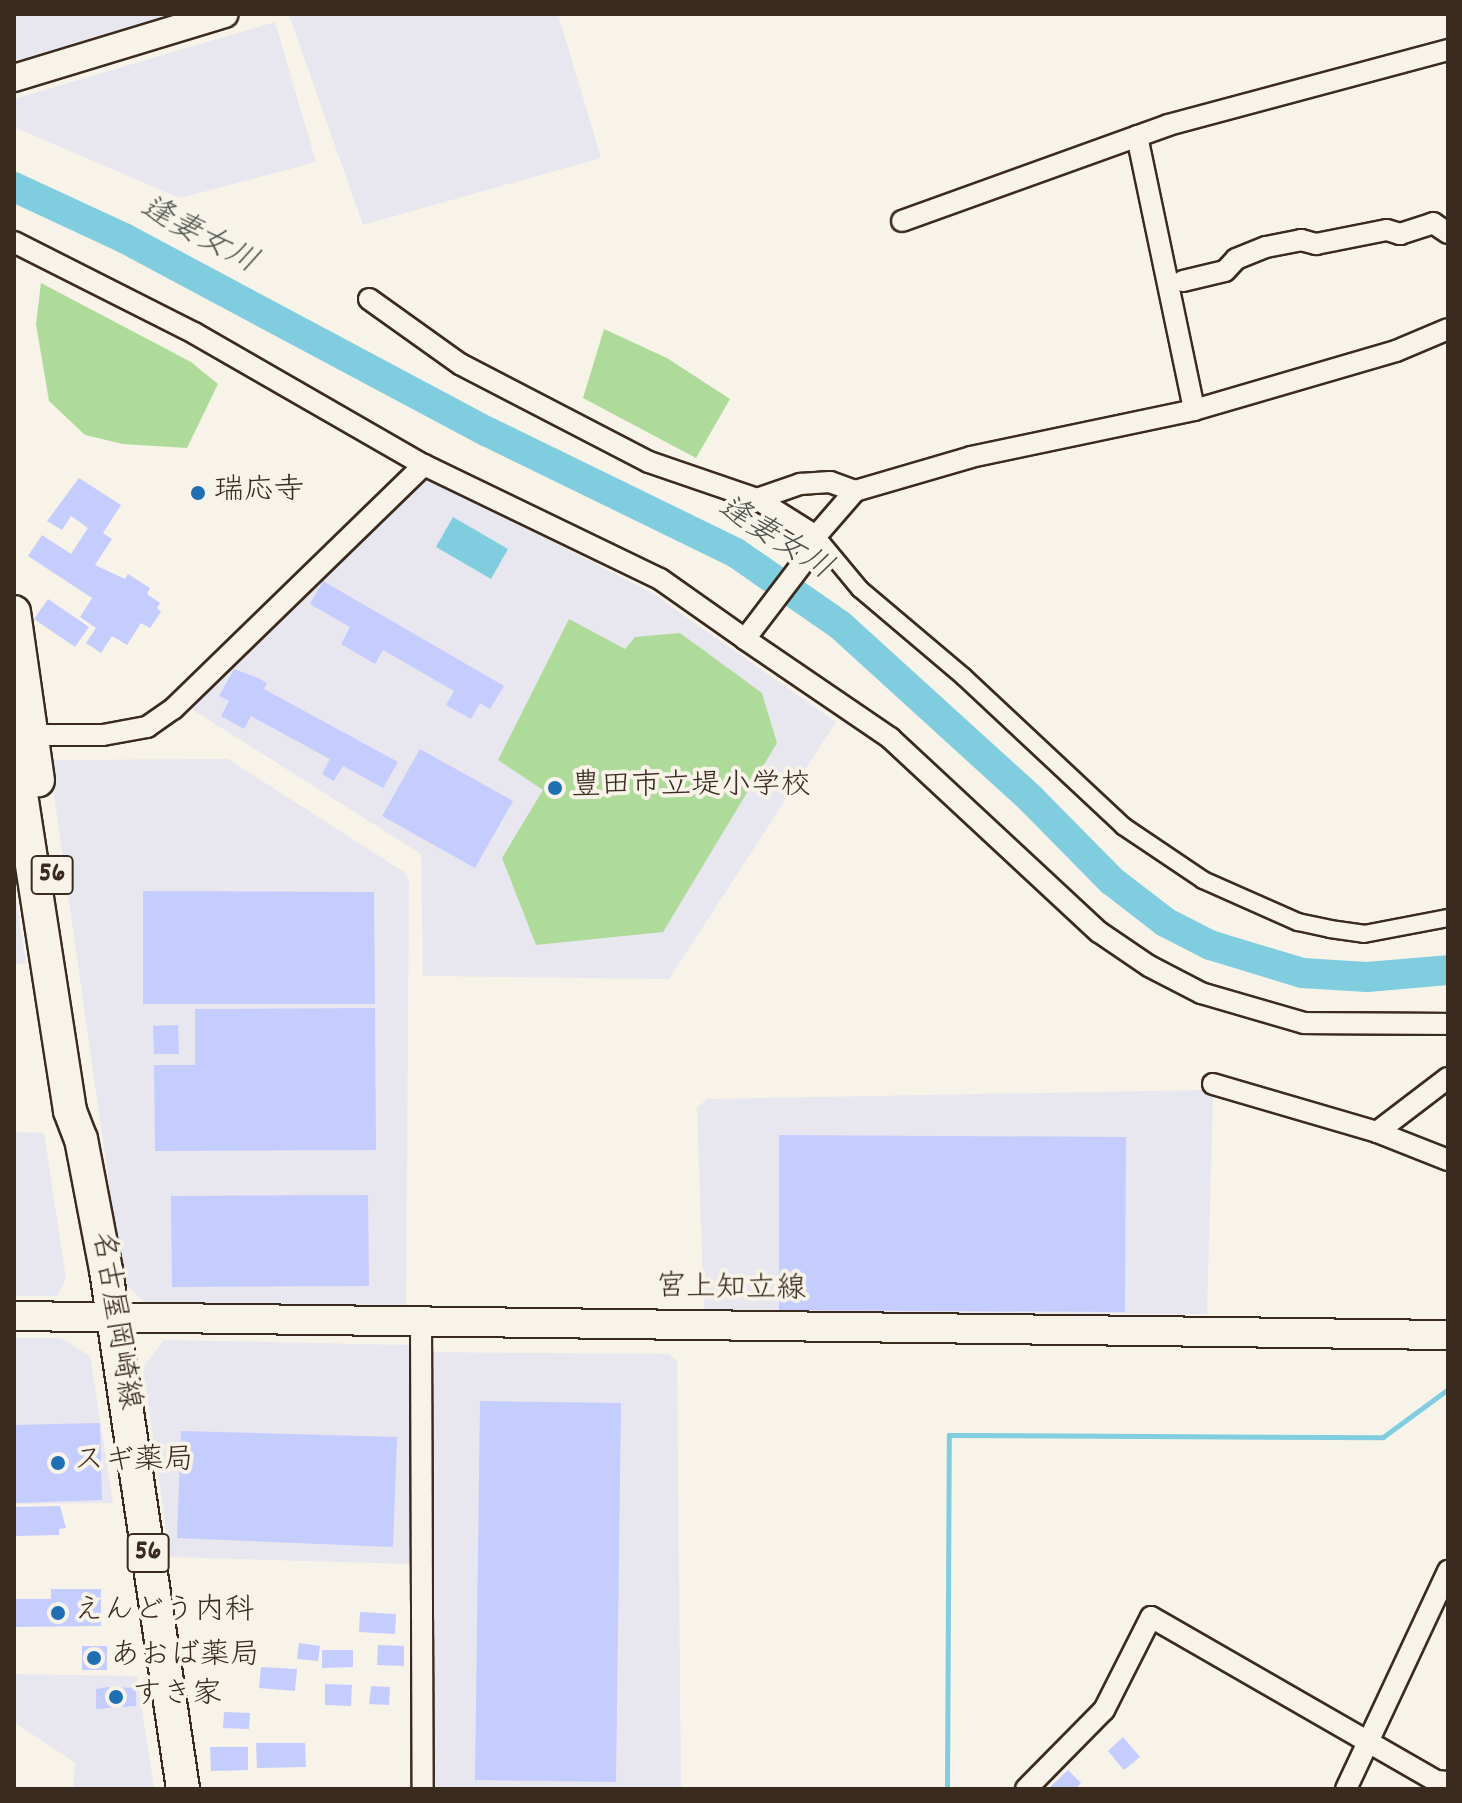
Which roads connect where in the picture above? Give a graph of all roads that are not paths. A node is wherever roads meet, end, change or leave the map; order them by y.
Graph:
1 (224, 14) edge
2 (1448, 50) edge
3 (14, 78) edge
4 (1137, 136) junction
5 (902, 221) dead end
6 (1448, 233) edge
7 (14, 242) edge
8 (1183, 281) dead end
9 (369, 299) dead end
10 (1448, 329) edge
11 (1194, 410) junction
12 (424, 465) junction
13 (855, 491) junction
14 (757, 499) junction
15 (816, 536) junction
16 (14, 612) edge
17 (750, 633) junction
18 (20, 740) edge
19 (1448, 918) edge
20 (1448, 1024) edge
21 (1448, 1078) edge
22 (1213, 1084) dead end
23 (1377, 1132) junction
24 (1448, 1160) edge
25 (14, 1316) edge
26 (114, 1316) junction
27 (421, 1322) junction
28 (1448, 1335) edge
29 (1448, 1571) edge
30 (1369, 1740) junction
31 (1448, 1782) edge
32 (183, 1789) edge
33 (423, 1789) edge
34 (1026, 1789) edge
35 (1346, 1789) edge

1 - 3 street
2 - 4 street
4 - 5 street
4 - 11 street
6 - 8 street
7 - 12 street
9 - 14 street
10 - 11 street
11 - 13 street
12 - 17 street
12 - 18 street
13 - 14 street
13 - 15 street
14 - 15 street
15 - 17 street
15 - 19 street
16 - 18 main road, 名古屋岡崎線 / 56
17 - 20 street
18 - 26 main road, 名古屋岡崎線 / 56
21 - 23 street
22 - 23 street
23 - 24 street
25 - 26 main road, 宮上知立線
26 - 27 main road, 宮上知立線
26 - 32 main road, 名古屋岡崎線 / 56
27 - 28 main road, 宮上知立線
27 - 33 street
29 - 30 street
30 - 31 street
30 - 34 street
30 - 35 street

